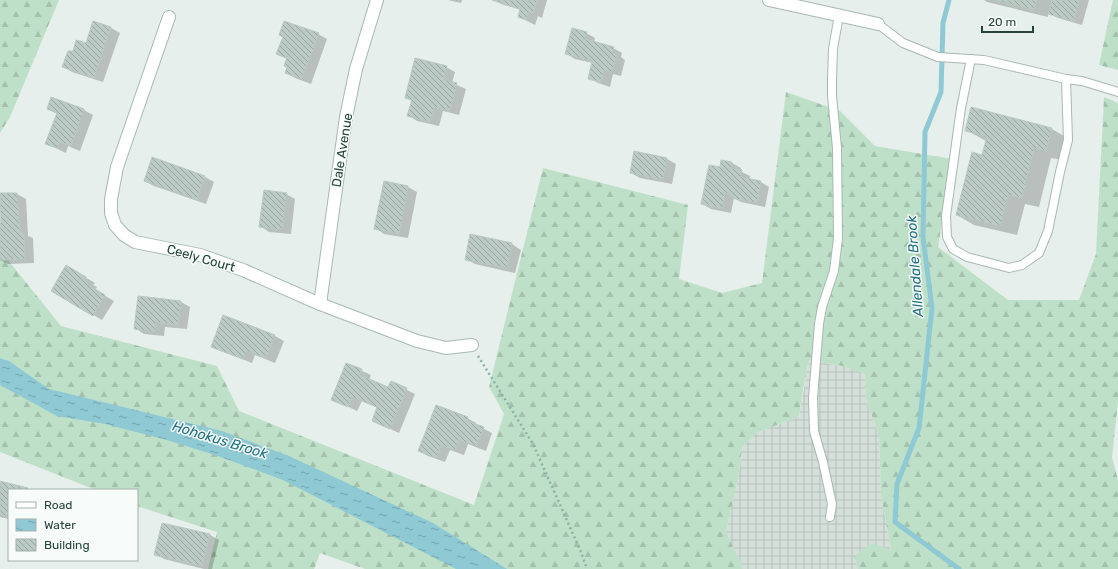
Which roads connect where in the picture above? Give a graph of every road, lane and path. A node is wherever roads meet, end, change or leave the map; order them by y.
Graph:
1 (377, 0) edge
2 (769, 0) edge
3 (839, 15) junction
4 (169, 17) dead end
5 (878, 24) joint
6 (971, 59) junction
7 (1066, 79) junction
8 (1118, 92) edge
9 (320, 304) junction
10 (472, 345) joint
11 (830, 517) dead end
12 (587, 569) edge

1 - 9 street, Dale Avenue
2 - 3 street
3 - 5 street
3 - 11 lane
4 - 9 street, Ceely Court
5 - 6 lane
6 - 7 lane
6 - 7 lane
7 - 8 lane
9 - 10 street, Ceely Court
10 - 12 path

